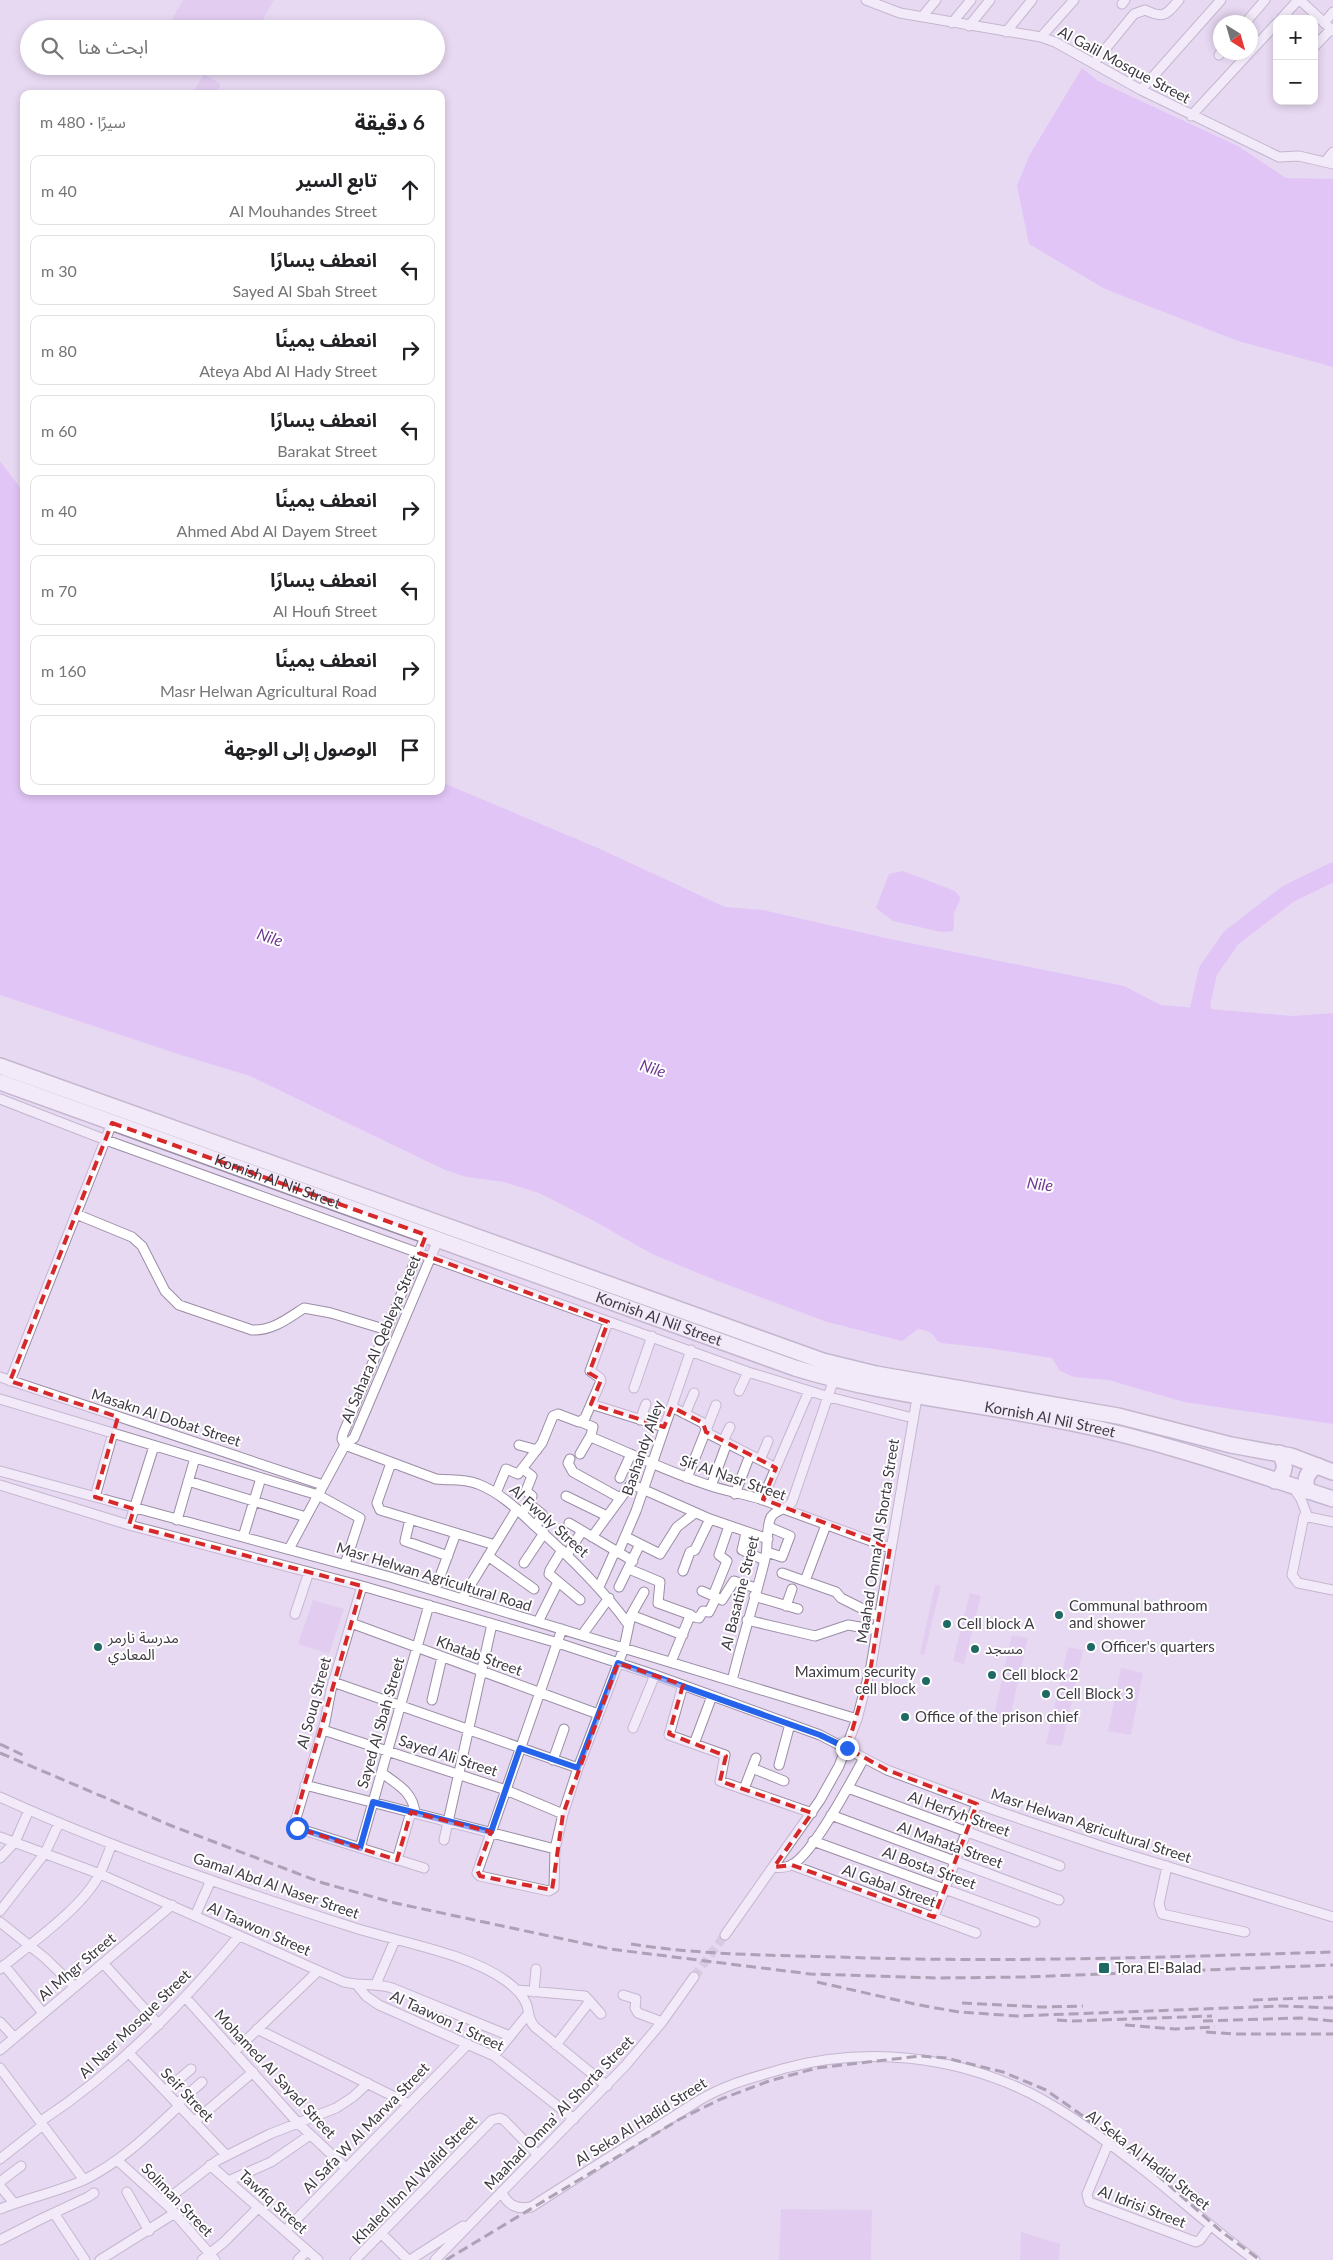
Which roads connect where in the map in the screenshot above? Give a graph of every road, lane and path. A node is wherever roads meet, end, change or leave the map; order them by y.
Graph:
1 (866, 0) edge
2 (936, 0) edge
3 (971, 0) edge
4 (990, 0) edge
5 (1032, 0) edge
6 (1074, 0) edge
7 (1179, 0) edge
8 (1221, 0) edge
9 (1265, 0) edge
10 (1299, 0) edge
11 (886, 3) edge
12 (1333, 12) edge
13 (1252, 15) edge
14 (1285, 15) edge
15 (922, 17) junction
16 (952, 23) junction
17 (969, 26) junction
18 (1273, 27) edge
19 (1329, 27) edge
20 (1006, 32) junction
21 (1041, 37) junction
22 (1318, 42) edge
23 (1258, 43) edge
24 (1243, 60) edge
25 (1094, 63) junction
26 (1141, 90) junction
27 (1191, 116) junction
28 (1333, 152) edge
29 (1329, 163) edge
30 (0, 1066) edge
31 (0, 1082) edge
32 (0, 1099) edge
33 (112, 1124) junction
34 (106, 1140) junction
35 (76, 1214) junction
36 (432, 1237) junction
37 (419, 1253) junction
38 (431, 1257) junction
39 (608, 1322) junction
40 (387, 1330) junction
41 (652, 1336) junction
42 (691, 1350) junction
43 (748, 1372) junction
44 (0, 1377) edge
45 (834, 1379) junction
46 (10, 1381) junction
47 (634, 1388) dead end
48 (918, 1389) junction
49 (740, 1391) dead end
50 (809, 1391) junction
51 (694, 1393) dead end
52 (828, 1397) junction
53 (0, 1399) edge
54 (591, 1404) junction
55 (646, 1404) dead end
56 (716, 1405) dead end
57 (672, 1407) junction
58 (685, 1414) junction
59 (913, 1418) junction
60 (640, 1420) junction
61 (581, 1422) junction
62 (664, 1427) junction
63 (730, 1427) dead end
64 (706, 1431) junction
65 (113, 1433) junction
66 (591, 1435) junction
67 (768, 1441) dead end
68 (725, 1442) junction
69 (345, 1445) junction
70 (519, 1445) dead end
71 (154, 1446) junction
72 (537, 1450) junction
73 (1279, 1453) junction
74 (580, 1454) dead end
75 (632, 1454) junction
76 (750, 1455) junction
77 (195, 1458) junction
78 (570, 1459) dead end
79 (760, 1460) junction
80 (391, 1463) junction
81 (652, 1463) junction
82 (1318, 1466) junction
83 (776, 1468) junction
84 (523, 1469) junction
85 (0, 1471) edge
86 (1333, 1472) edge
87 (261, 1478) junction
88 (620, 1478) dead end
89 (687, 1478) junction
90 (188, 1480) junction
91 (1275, 1481) junction
92 (0, 1485) edge
93 (323, 1485) junction
94 (710, 1486) junction
95 (1292, 1486) junction
96 (643, 1490) junction
97 (1308, 1491) junction
98 (496, 1493) junction
99 (735, 1494) junction
100 (318, 1495) junction
101 (566, 1496) dead end
102 (95, 1497) junction
103 (620, 1498) junction
104 (254, 1500) junction
105 (762, 1500) junction
106 (1333, 1500) edge
107 (528, 1504) junction
108 (134, 1509) junction
109 (784, 1509) junction
110 (520, 1511) junction
111 (695, 1513) junction
112 (1307, 1515) junction
113 (607, 1516) junction
114 (306, 1517) junction
115 (410, 1519) junction
116 (710, 1519) junction
117 (177, 1520) junction
118 (1333, 1522) edge
119 (569, 1523) dead end
120 (129, 1525) junction
121 (826, 1525) junction
122 (536, 1526) junction
123 (729, 1526) junction
124 (769, 1527) junction
125 (582, 1531) junction
126 (456, 1533) junction
127 (746, 1533) junction
128 (544, 1534) junction
129 (626, 1536) junction
130 (243, 1537) junction
131 (592, 1537) junction
132 (768, 1538) junction
133 (640, 1544) junction
134 (495, 1545) junction
135 (890, 1548) junction
136 (289, 1549) junction
137 (617, 1552) junction
138 (564, 1553) junction
139 (448, 1556) junction
140 (488, 1556) junction
141 (766, 1556) junction
142 (524, 1563) dead end
143 (345, 1564) junction
144 (631, 1565) junction
145 (683, 1571) dead end
146 (309, 1572) junction
147 (607, 1573) junction
148 (782, 1573) dead end
149 (390, 1577) junction
150 (805, 1581) junction
151 (558, 1582) junction
152 (362, 1586) junction
153 (599, 1587) junction
154 (534, 1589) dead end
155 (792, 1589) dead end
156 (435, 1590) junction
157 (1333, 1590) edge
158 (702, 1591) dead end
159 (384, 1592) junction
160 (644, 1592) dead end
161 (755, 1592) junction
162 (714, 1597) junction
163 (609, 1598) junction
164 (462, 1599) junction
165 (580, 1600) dead end
166 (429, 1605) junction
167 (786, 1606) junction
168 (798, 1609) dead end
169 (295, 1614) dead end
170 (691, 1615) junction
171 (879, 1617) junction
172 (630, 1619) junction
173 (747, 1620) junction
174 (538, 1622) junction
175 (351, 1623) junction
176 (492, 1624) junction
177 (562, 1629) junction
178 (877, 1630) junction
179 (582, 1635) junction
180 (683, 1635) junction
181 (558, 1643) junction
182 (417, 1647) junction
183 (624, 1648) junction
184 (442, 1656) junction
185 (671, 1662) junction
186 (618, 1663) junction
187 (482, 1671) junction
188 (655, 1675) junction
189 (732, 1681) junction
190 (333, 1682) junction
191 (683, 1685) junction
192 (540, 1692) junction
193 (712, 1696) junction
194 (432, 1700) dead end
195 (400, 1706) junction
196 (598, 1714) junction
197 (857, 1719) junction
198 (790, 1724) junction
199 (633, 1728) dead end
200 (564, 1729) dead end
201 (322, 1730) junction
202 (468, 1730) junction
203 (694, 1744) junction
204 (520, 1748) junction
205 (847, 1748) junction
206 (387, 1751) junction
207 (756, 1758) dead end
208 (864, 1758) junction
209 (553, 1760) junction
210 (779, 1765) dead end
211 (578, 1768) junction
212 (752, 1768) junction
213 (382, 1773) junction
214 (458, 1774) junction
215 (784, 1781) dead end
216 (305, 1785) junction
217 (848, 1788) junction
218 (744, 1789) junction
219 (506, 1790) junction
220 (0, 1797) edge
221 (373, 1802) junction
222 (977, 1804) junction
223 (28, 1810) junction
224 (413, 1813) junction
225 (812, 1813) junction
226 (563, 1814) junction
227 (831, 1815) junction
228 (448, 1822) junction
229 (59, 1823) junction
230 (491, 1832) junction
231 (966, 1832) junction
232 (0, 1837) edge
233 (444, 1840) dead end
234 (813, 1841) junction
235 (15, 1842) junction
236 (112, 1844) junction
237 (360, 1848) junction
238 (556, 1849) junction
239 (45, 1853) junction
240 (0, 1858) edge
241 (397, 1860) junction
242 (956, 1861) junction
243 (792, 1865) junction
244 (1060, 1866) dead end
245 (1167, 1866) junction
246 (774, 1867) junction
247 (424, 1868) dead end
248 (100, 1874) junction
249 (211, 1880) junction
250 (945, 1889) junction
251 (1059, 1900) dead end
252 (172, 1905) junction
253 (0, 1911) edge
254 (195, 1916) junction
255 (1333, 1917) edge
256 (934, 1918) junction
257 (0, 1922) edge
258 (1035, 1922) dead end
259 (1245, 1932) dead end
260 (976, 1933) dead end
261 (725, 1935) tunnel mouth
262 (238, 1937) junction
263 (395, 1940) junction
264 (29, 1944) junction
265 (103, 1963) junction
266 (2, 1967) edge
267 (536, 1969) dead end
268 (318, 1970) junction
269 (694, 1977) tunnel mouth
270 (376, 1984) junction
271 (357, 1985) junction
272 (75, 1987) junction
273 (517, 1990) junction
274 (534, 1992) junction
275 (623, 1994) dead end
276 (186, 1997) junction
277 (590, 2001) junction
278 (44, 2013) junction
279 (528, 2014) junction
280 (601, 2014) dead end
281 (0, 2022) edge
282 (662, 2022) junction
283 (158, 2025) junction
284 (258, 2029) junction
285 (510, 2036) junction
286 (14, 2038) junction
287 (468, 2044) junction
288 (556, 2045) junction
289 (0, 2050) edge
290 (234, 2052) junction
291 (129, 2053) junction
292 (494, 2056) junction
293 (0, 2068) edge
294 (191, 2069) dead end
295 (253, 2072) junction
296 (202, 2082) dead end
297 (368, 2083) junction
298 (607, 2086) junction
299 (165, 2091) junction
300 (409, 2104) junction
301 (178, 2105) junction
302 (574, 2120) junction
303 (194, 2122) junction
304 (42, 2123) junction
305 (298, 2123) junction
306 (310, 2135) junction
307 (1108, 2144) junction
308 (538, 2155) junction
309 (226, 2156) junction
310 (0, 2159) edge
311 (118, 2160) junction
312 (210, 2165) junction
313 (21, 2166) dead end
314 (346, 2168) junction
315 (84, 2180) junction
316 (228, 2181) junction
317 (0, 2182) edge
318 (0, 2186) edge
319 (127, 2192) dead end
320 (502, 2192) junction
321 (94, 2193) dead end
322 (164, 2202) junction
323 (14, 2203) junction
324 (258, 2208) junction
325 (0, 2209) edge
326 (54, 2213) junction
327 (175, 2213) junction
328 (476, 2218) junction
329 (1210, 2226) junction
330 (149, 2231) junction
331 (285, 2231) junction
332 (382, 2234) junction
333 (0, 2240) edge
334 (307, 2251) junction
335 (209, 2258) edge
336 (85, 2260) edge
337 (100, 2260) edge
338 (298, 2260) edge
339 (318, 2260) edge
340 (355, 2260) edge
341 (409, 2260) edge
342 (435, 2260) edge
343 (1255, 2260) edge

1 - 11 street, Al Galil Mosque Street
2 - 15 street
3 - 16 street
4 - 17 street
5 - 20 street
6 - 21 street
7 - 25 street
8 - 26 street
9 - 13 street
10 - 14 street
10 - 19 street
11 - 15 street, Al Galil Mosque Street
12 - 19 street
15 - 16 street, Al Galil Mosque Street
16 - 17 street, Al Galil Mosque Street
17 - 20 street, Al Galil Mosque Street
18 - 23 street
19 - 22 street
20 - 21 street, Al Galil Mosque Street
21 - 25 street, Al Galil Mosque Street
24 - 27 street
25 - 26 street, Al Galil Mosque Street
26 - 27 street, Al Galil Mosque Street
27 - 29 street, Al Galil Mosque Street
28 - 29 street
30 - 48 highway, Kornish Al Nil Street
31 - 33 highway, Kornish Al Nil Street
32 - 34 street
33 - 34 street
33 - 36 highway, Kornish Al Nil Street
34 - 35 street
34 - 37 street
35 - 40 street
35 - 46 street
36 - 37 street, Al Sahara Al Qebleya Street
36 - 38 street, Al Sahara Al Qebleya Street
36 - 45 highway, Kornish Al Nil Street
37 - 38 street
37 - 40 street, Al Sahara Al Qebleya Street
38 - 39 street
38 - 69 street, Al Sahara Al Qebleya Street
39 - 41 street
39 - 54 street
40 - 69 street, Al Sahara Al Qebleya Street
41 - 42 street
41 - 47 street
42 - 43 street
42 - 57 street, Bashandy Alley
43 - 49 street
43 - 50 street
44 - 46 street, Masakn Al Dobat Street
45 - 48 highway, Kornish Al Nil Street
45 - 52 street, Al Basatine Street
46 - 93 street, Masakn Al Dobat Street
48 - 59 street, Maahad Omna' Al Shorta Street
48 - 73 highway, Kornish Al Nil Street
48 - 91 highway, Kornish Al Nil Street
50 - 52 street
50 - 83 street
51 - 58 street
52 - 59 street
52 - 109 street, Al Basatine Street
53 - 65 street
54 - 60 street
54 - 61 street
55 - 60 street
56 - 64 street
57 - 58 street
57 - 62 street, Bashandy Alley
58 - 64 street
59 - 135 street, Maahad Omna' Al Shorta Street
60 - 62 street
61 - 66 street, Sif Al Nasr Street
61 - 72 street
62 - 81 street, Bashandy Alley
63 - 68 street
64 - 68 street
64 - 89 street
65 - 71 street
65 - 102 street
66 - 74 street
66 - 75 street, Sif Al Nasr Street
67 - 79 street
68 - 76 street
68 - 94 street
69 - 80 street, Al Fwoly Street
69 - 93 street, Al Sahara Al Qebleya Street
70 - 72 street
71 - 77 street
71 - 108 street
72 - 84 street
73 - 82 highway, Kornish Al Nil Street
73 - 91 highway
75 - 81 street, Sif Al Nasr Street
75 - 88 street
76 - 79 street
76 - 99 street
77 - 87 street
77 - 90 street
78 - 103 street
79 - 83 street
80 - 98 street, Al Fwoly Street
80 - 115 street
81 - 89 street, Sif Al Nasr Street
81 - 96 street, Bashandy Alley
82 - 86 highway, Kornish Al Nil Street
82 - 97 highway
83 - 105 street
84 - 98 street
84 - 107 street
85 - 102 street, Masr Helwan Agricultural Road
87 - 100 street
87 - 104 street
89 - 94 street, Sif Al Nasr Street
90 - 104 street
90 - 117 street
91 - 95 highway, Kornish Al Nil Street
92 - 120 street, Masr Helwan Agricultural Road
93 - 100 street, Al Sahara Al Qebleya Street
94 - 99 street, Sif Al Nasr Street
95 - 97 highway, Kornish Al Nil Street
95 - 112 street
96 - 103 street
96 - 111 street
96 - 129 street, Bashandy Alley
97 - 106 highway, Kornish Al Nil Street
98 - 110 street, Al Fwoly Street
99 - 105 street, Sif Al Nasr Street
100 - 114 street, Al Sahara Al Qebleya Street
100 - 143 street
101 - 113 street
102 - 108 street, Masr Helwan Agricultural Road
103 - 113 street
104 - 114 street
104 - 130 street
105 - 109 street, Sif Al Nasr Street
107 - 110 street
107 - 122 street
108 - 117 street, Masr Helwan Agricultural Road
108 - 120 street
109 - 121 street, Sif Al Nasr Street
109 - 124 street, Al Basatine Street
110 - 122 street, Al Fwoly Street
110 - 134 street
111 - 116 street
111 - 133 street
112 - 118 street
112 - 157 street
113 - 131 street
114 - 136 street, Al Sahara Al Qebleya Street
115 - 126 street
115 - 139 street
116 - 123 street
116 - 145 street
117 - 130 street, Masr Helwan Agricultural Road
119 - 125 street
120 - 146 street, Masr Helwan Agricultural Road
121 - 135 street, Sif Al Nasr Street
121 - 150 street
122 - 128 street, Al Fwoly Street
123 - 127 street
123 - 162 street
124 - 132 street, Al Basatine Street
124 - 141 street
125 - 131 street
125 - 138 street
126 - 134 street
126 - 139 street
127 - 132 street
127 - 141 street
128 - 138 street, Al Fwoly Street
128 - 142 street
129 - 133 street
129 - 137 street, Bashandy Alley
130 - 136 street, Masr Helwan Agricultural Road
131 - 137 street
132 - 141 street, Al Basatine Street
133 - 144 street
134 - 140 street
135 - 171 street, Maahad Omna' Al Shorta Street
136 - 143 street, Masr Helwan Agricultural Road
137 - 144 street
137 - 147 street, Bashandy Alley
138 - 151 street
138 - 153 street, Al Fwoly Street
139 - 156 street
140 - 154 street
140 - 164 street
141 - 161 street, Al Basatine Street
143 - 149 street, Masr Helwan Agricultural Road
144 - 147 street
144 - 170 street
146 - 152 street, Masr Helwan Agricultural Road
146 - 169 street
147 - 153 street, Bashandy Alley
148 - 150 street
149 - 156 street, Masr Helwan Agricultural Road
149 - 159 street
150 - 171 street
151 - 165 street
151 - 174 street
152 - 159 street, Masr Helwan Agricultural Road
152 - 175 street, Al Souq Street
153 - 163 street, Al Fwoly Street
155 - 167 street
156 - 164 street, Masr Helwan Agricultural Road
158 - 162 street
159 - 166 street, Masr Helwan Agricultural Road
160 - 172 street
161 - 162 street
161 - 167 street
161 - 173 street, Al Basatine Street
162 - 170 street
163 - 172 street, Al Fwoly Street
163 - 179 street
164 - 174 street, Masr Helwan Agricultural Road
166 - 176 street, Masr Helwan Agricultural Road
166 - 182 street, Sayed Al Sbah Street
167 - 168 street
170 - 180 street
171 - 178 street, Maahad Omna' Al Shorta Street
172 - 180 street
172 - 183 street
173 - 178 street
173 - 189 street, Al Basatine Street
174 - 177 street, Masr Helwan Agricultural Road
175 - 182 street, Khatab Street
175 - 190 street, Al Souq Street
176 - 181 street, Masr Helwan Agricultural Road
176 - 187 street
177 - 179 street, Masr Helwan Agricultural Road
177 - 181 street
178 - 197 street, Maahad Omna' Al Shorta Street
179 - 183 street, Masr Helwan Agricultural Road
180 - 185 street
181 - 186 street, Masr Helwan Agricultural Road
181 - 192 street
182 - 184 street, Khatab Street
182 - 195 street, Sayed Al Sbah Street
183 - 185 street, Masr Helwan Agricultural Road
183 - 186 street
184 - 187 street, Khatab Street
184 - 194 street
185 - 189 street, Masr Helwan Agricultural Road
186 - 188 street, Masr Helwan Agricultural Road
186 - 196 street
187 - 192 street, Khatab Street
187 - 202 street
188 - 191 street, Masr Helwan Agricultural Road
188 - 199 street
189 - 197 street, Masr Helwan Agricultural Road
190 - 195 street
190 - 201 street, Al Souq Street
191 - 193 street, Masr Helwan Agricultural Road
191 - 203 street
192 - 196 street, Khatab Street
192 - 204 street
193 - 198 street, Masr Helwan Agricultural Road
193 - 203 street
195 - 202 street
195 - 206 street, Sayed Al Sbah Street
196 - 211 street
197 - 205 street, Maahad Omna' Al Shorta Street
198 - 205 street, Masr Helwan Agricultural Road
198 - 210 street
200 - 209 street
201 - 206 street, Sayed Ali Street
201 - 216 street, Al Souq Street
202 - 204 street
202 - 214 street
203 - 218 street
204 - 209 street
204 - 219 street
205 - 208 street, Masr Helwan Agricultural Street
205 - 225 street, Maahad Omna' Al Shorta Street
206 - 213 street, Sayed Al Sbah Street
206 - 214 street, Sayed Ali Street
207 - 212 street
208 - 217 street
208 - 222 street, Masr Helwan Agricultural Street
209 - 211 street
211 - 226 street
212 - 215 street
212 - 218 street
213 - 221 street, Sayed Al Sbah Street
213 - 224 street
214 - 219 street, Sayed Ali Street
214 - 228 street
216 - 221 street
216 - 237 street, Al Souq Street
217 - 227 street
217 - 231 street, Al Herfyh Street
218 - 225 street
219 - 226 street, Sayed Ali Street
219 - 230 street
220 - 223 street, Gamal Abd Al Naser Street
221 - 224 street
221 - 237 street, Sayed Al Sbah Street
222 - 231 street
222 - 245 street, Masr Helwan Agricultural Street
223 - 229 street, Gamal Abd Al Naser Street
223 - 235 street
224 - 228 street
224 - 241 street
225 - 246 street, Maahad Omna' Al Shorta Street
226 - 238 street
227 - 234 street
227 - 242 street, Al Mahata Street
228 - 230 street
228 - 233 street
229 - 236 street, Gamal Abd Al Naser Street
229 - 239 street
230 - 238 street
230 - 238 street
231 - 242 street
231 - 244 street, Al Herfyh Street
232 - 235 street, Al Taawon Street
234 - 243 street
234 - 250 street, Al Bosta Street
235 - 239 street, Al Taawon Street
235 - 240 street
236 - 248 street
236 - 249 street, Gamal Abd Al Naser Street
237 - 241 street
239 - 248 street, Al Taawon Street
239 - 253 street
241 - 247 street
242 - 250 street
242 - 251 street, Al Mahata Street
243 - 246 street
243 - 256 street, Al Gabal Street
245 - 255 street, Masr Helwan Agricultural Street
245 - 259 street
246 - 261 street, Maahad Omna' Al Shorta Street
248 - 252 street, Al Taawon Street
248 - 264 street
249 - 254 street
249 - 263 street, Gamal Abd Al Naser Street
250 - 256 street
250 - 258 street, Al Bosta Street
252 - 254 street, Al Taawon Street
252 - 265 street, Al Mhgr Street
254 - 262 street, Al Taawon Street
256 - 260 street, Al Gabal Street
257 - 264 street
262 - 268 street, Al Taawon Street
262 - 276 street, Al Nasr Mosque Street
263 - 270 street
263 - 273 street, Gamal Abd Al Naser Street
264 - 266 street
264 - 272 street
265 - 272 street, Al Mhgr Street
265 - 283 street
266 - 278 street
267 - 274 street
268 - 271 street, Al Taawon Street
268 - 284 street
269 - 282 street, Maahad Omna' Al Shorta Street
270 - 271 street, Al Taawon Street
270 - 285 street, Al Taawon Street
271 - 287 street, Al Taawon 1 Street
272 - 278 street, Al Mhgr Street
273 - 274 street
273 - 279 street, Gamal Abd Al Naser Street
274 - 277 street
275 - 282 street
276 - 283 street, Al Nasr Mosque Street
276 - 290 street, Mohamed Al Sayad Street
277 - 280 street
277 - 288 street
278 - 286 street, Al Mhgr Street
279 - 285 street
279 - 288 street, Gamal Abd Al Naser Street
281 - 286 street
282 - 298 street, Maahad Omna' Al Shorta Street
283 - 291 street, Al Nasr Mosque Street
284 - 290 street
284 - 297 street
285 - 292 street
286 - 289 street, Al Mhgr Street
287 - 292 street, Al Taawon 1 Street
287 - 300 street, Al Safa W Al Marwa Street
288 - 298 street, Gamal Abd Al Naser Street
290 - 295 street, Mohamed Al Sayad Street
291 - 299 street, Seif Street
291 - 304 street, Al Nasr Mosque Street
292 - 302 street, Al Taawon 1 Street
293 - 304 street
294 - 299 street
295 - 303 street
295 - 305 street, Mohamed Al Sayad Street
296 - 301 street
297 - 300 street
297 - 305 street
298 - 302 street, Maahad Omna' Al Shorta Street
299 - 301 street, Seif Street
300 - 314 street, Al Safa W Al Marwa Street
301 - 303 street, Seif Street
301 - 311 street
302 - 308 street, Maahad Omna' Al Shorta Street
303 - 309 street, Seif Street
304 - 310 street, Al Nasr Mosque Street
304 - 315 street
305 - 306 street, Mohamed Al Sayad Street
305 - 309 street
306 - 314 street, Mohamed Al Sayad Street
306 - 316 street
307 - 320 street, Al Seka Al Hadid Street
307 - 329 street, Al Seka Al Hadid Street
307 - 329 street, Al Idrisi Street
308 - 320 street, Maahad Omna' Al Shorta Street
308 - 332 street, Khaled Ibn Al Walid Street
309 - 312 street
311 - 315 street
311 - 322 street, Soliman Street
312 - 316 street, Tawfiq Street
312 - 322 street
313 - 317 street
314 - 331 street, Al Safa W Al Marwa Street
315 - 323 street
316 - 324 street, Tawfiq Street
318 - 323 street
319 - 330 street
320 - 328 street, Maahad Omna' Al Shorta Street
321 - 326 street
322 - 327 street, Soliman Street
323 - 325 street
324 - 331 street, Tawfiq Street
324 - 335 street
326 - 333 street
326 - 336 street
327 - 330 street
327 - 335 street, Soliman Street
328 - 341 street
328 - 342 street, Maahad Omna' Al Shorta Street
329 - 343 street, Al Seka Al Hadid Street
330 - 337 street
331 - 334 street, Tawfiq Street
332 - 340 street, Khaled Ibn Al Walid Street
332 - 341 street
334 - 338 street
334 - 339 street, Tawfiq Street

